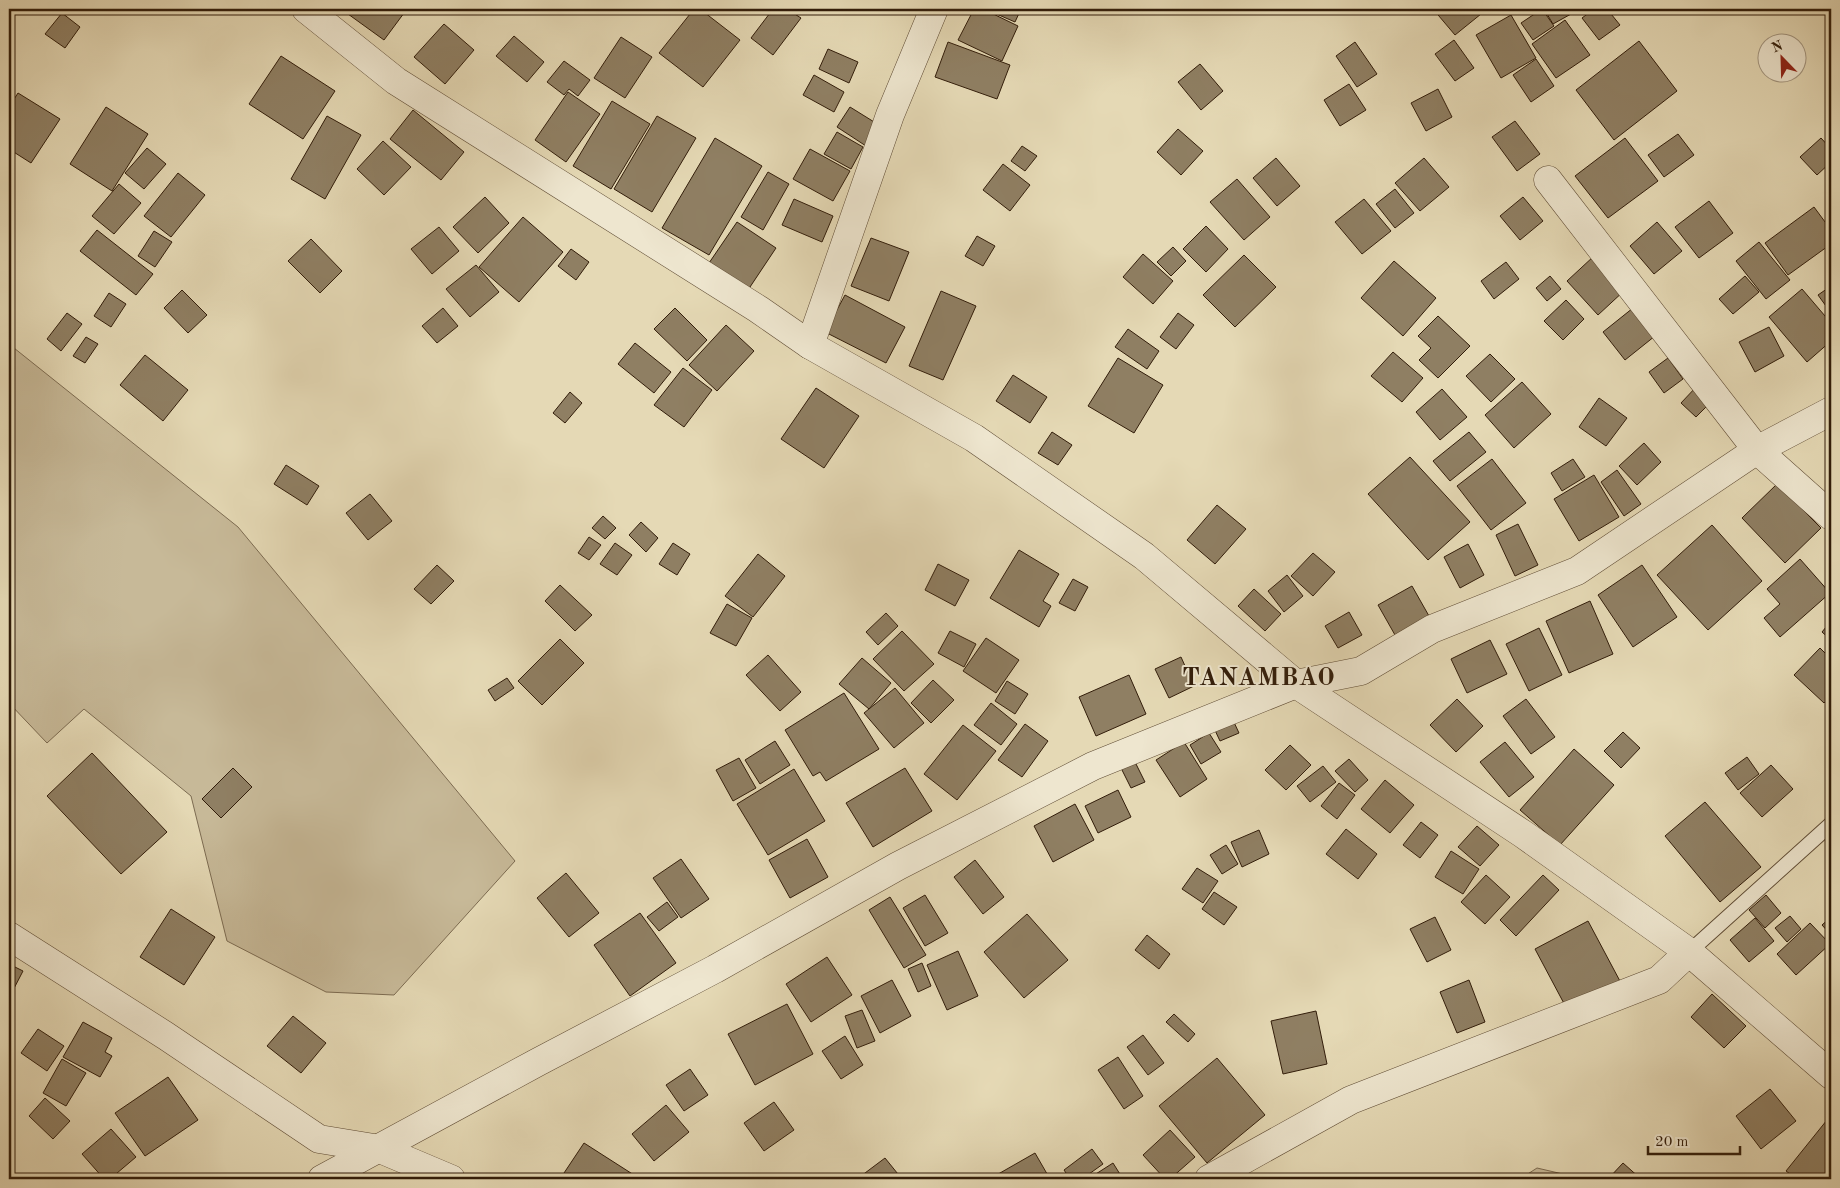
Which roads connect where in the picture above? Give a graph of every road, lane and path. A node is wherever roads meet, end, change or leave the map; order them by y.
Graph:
1 (306, 9) edge
2 (934, 9) edge
3 (1548, 180) dead end
4 (810, 345) junction
5 (1831, 411) edge
6 (1757, 450) junction
7 (1831, 516) edge
8 (1296, 684) junction
9 (1831, 824) edge
10 (9, 936) edge
11 (1689, 952) junction
12 (1831, 1076) edge
13 (380, 1149) junction
14 (322, 1179) edge
15 (451, 1179) edge
16 (1209, 1179) edge

1 - 4 street
2 - 4 street
3 - 6 street
4 - 8 street
5 - 6 street
6 - 7 street
6 - 8 street
8 - 11 street
8 - 13 street
9 - 11 lane
10 - 13 street
11 - 12 street
11 - 16 street
13 - 14 street
13 - 15 street

